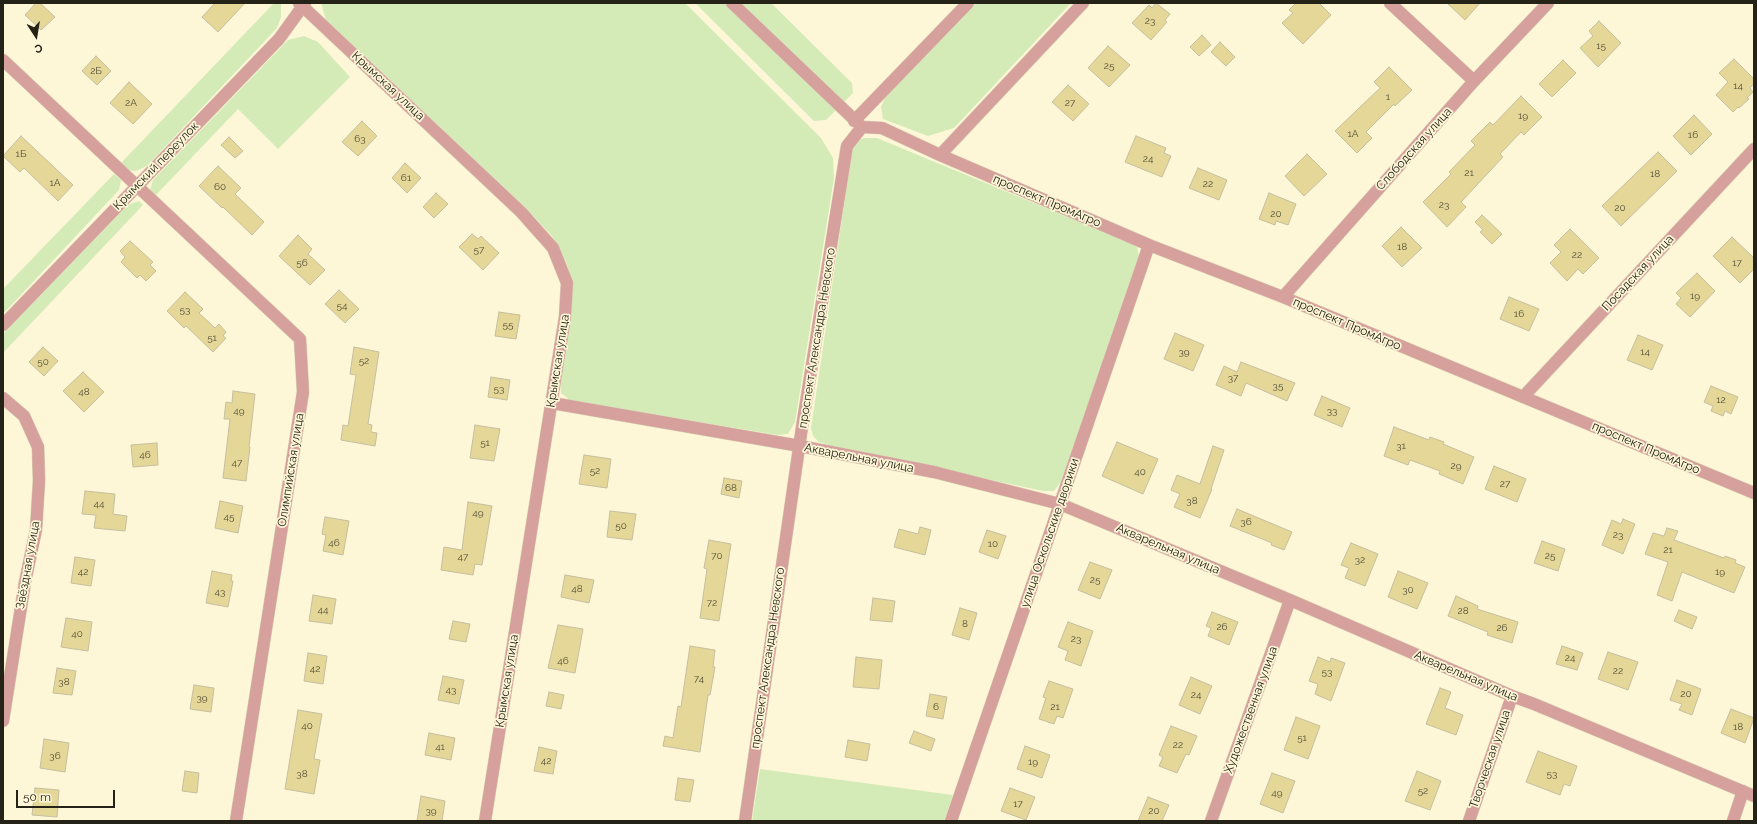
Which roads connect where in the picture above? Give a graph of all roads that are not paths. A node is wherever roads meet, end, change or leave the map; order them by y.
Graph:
1 (732, 3) edge
2 (968, 3) edge
3 (1083, 3) edge
4 (1390, 3) edge
5 (1548, 3) edge
6 (302, 4) edge
7 (3, 60) edge
8 (1474, 82) junction
9 (858, 124) junction
10 (1754, 149) edge
11 (940, 155) junction
12 (137, 186) junction
13 (1149, 245) junction
14 (1283, 297) junction
15 (3, 325) edge
16 (1523, 397) junction
17 (3, 398) edge
18 (552, 403) junction
19 (800, 446) junction
20 (1754, 493) edge
21 (1060, 504) junction
22 (1290, 600) junction
23 (1512, 696) junction
24 (3, 721) edge
25 (1748, 793) edge
26 (236, 821) edge
27 (485, 821) edge
28 (744, 821) edge
29 (951, 821) edge
30 (1211, 821) edge
31 (1469, 821) edge
32 (1733, 821) edge

1 - 9 street
2 - 9 street, проспект Александра Невского
3 - 11 street
4 - 8 street
5 - 8 street, Слободская улица
6 - 12 street, Крымский переулок
6 - 18 street, Крымская улица
7 - 12 street, Олимпийская улица
8 - 14 street, Слободская улица
9 - 11 street, проспект ПромАгро
9 - 19 street, проспект Александра Невского
10 - 16 street, Посадская улица
11 - 13 street, проспект ПромАгро
12 - 15 street, Крымский переулок
12 - 26 street, Олимпийская улица
13 - 14 street, проспект ПромАгро
13 - 21 street, улица Оскольские дворики
14 - 16 street, проспект ПромАгро
16 - 20 street, проспект ПромАгро
17 - 24 street, Звёздная улица
18 - 19 street, Акварельная улица
18 - 27 street, Крымская улица
19 - 21 street, Акварельная улица
19 - 28 street, проспект Александра Невского
21 - 22 street, Акварельная улица
21 - 29 street, улица Оскольские дворики
22 - 23 street, Акварельная улица
22 - 30 street, Художественная улица
23 - 25 street, Акварельная улица
23 - 31 street, Творческая улица
25 - 32 street

